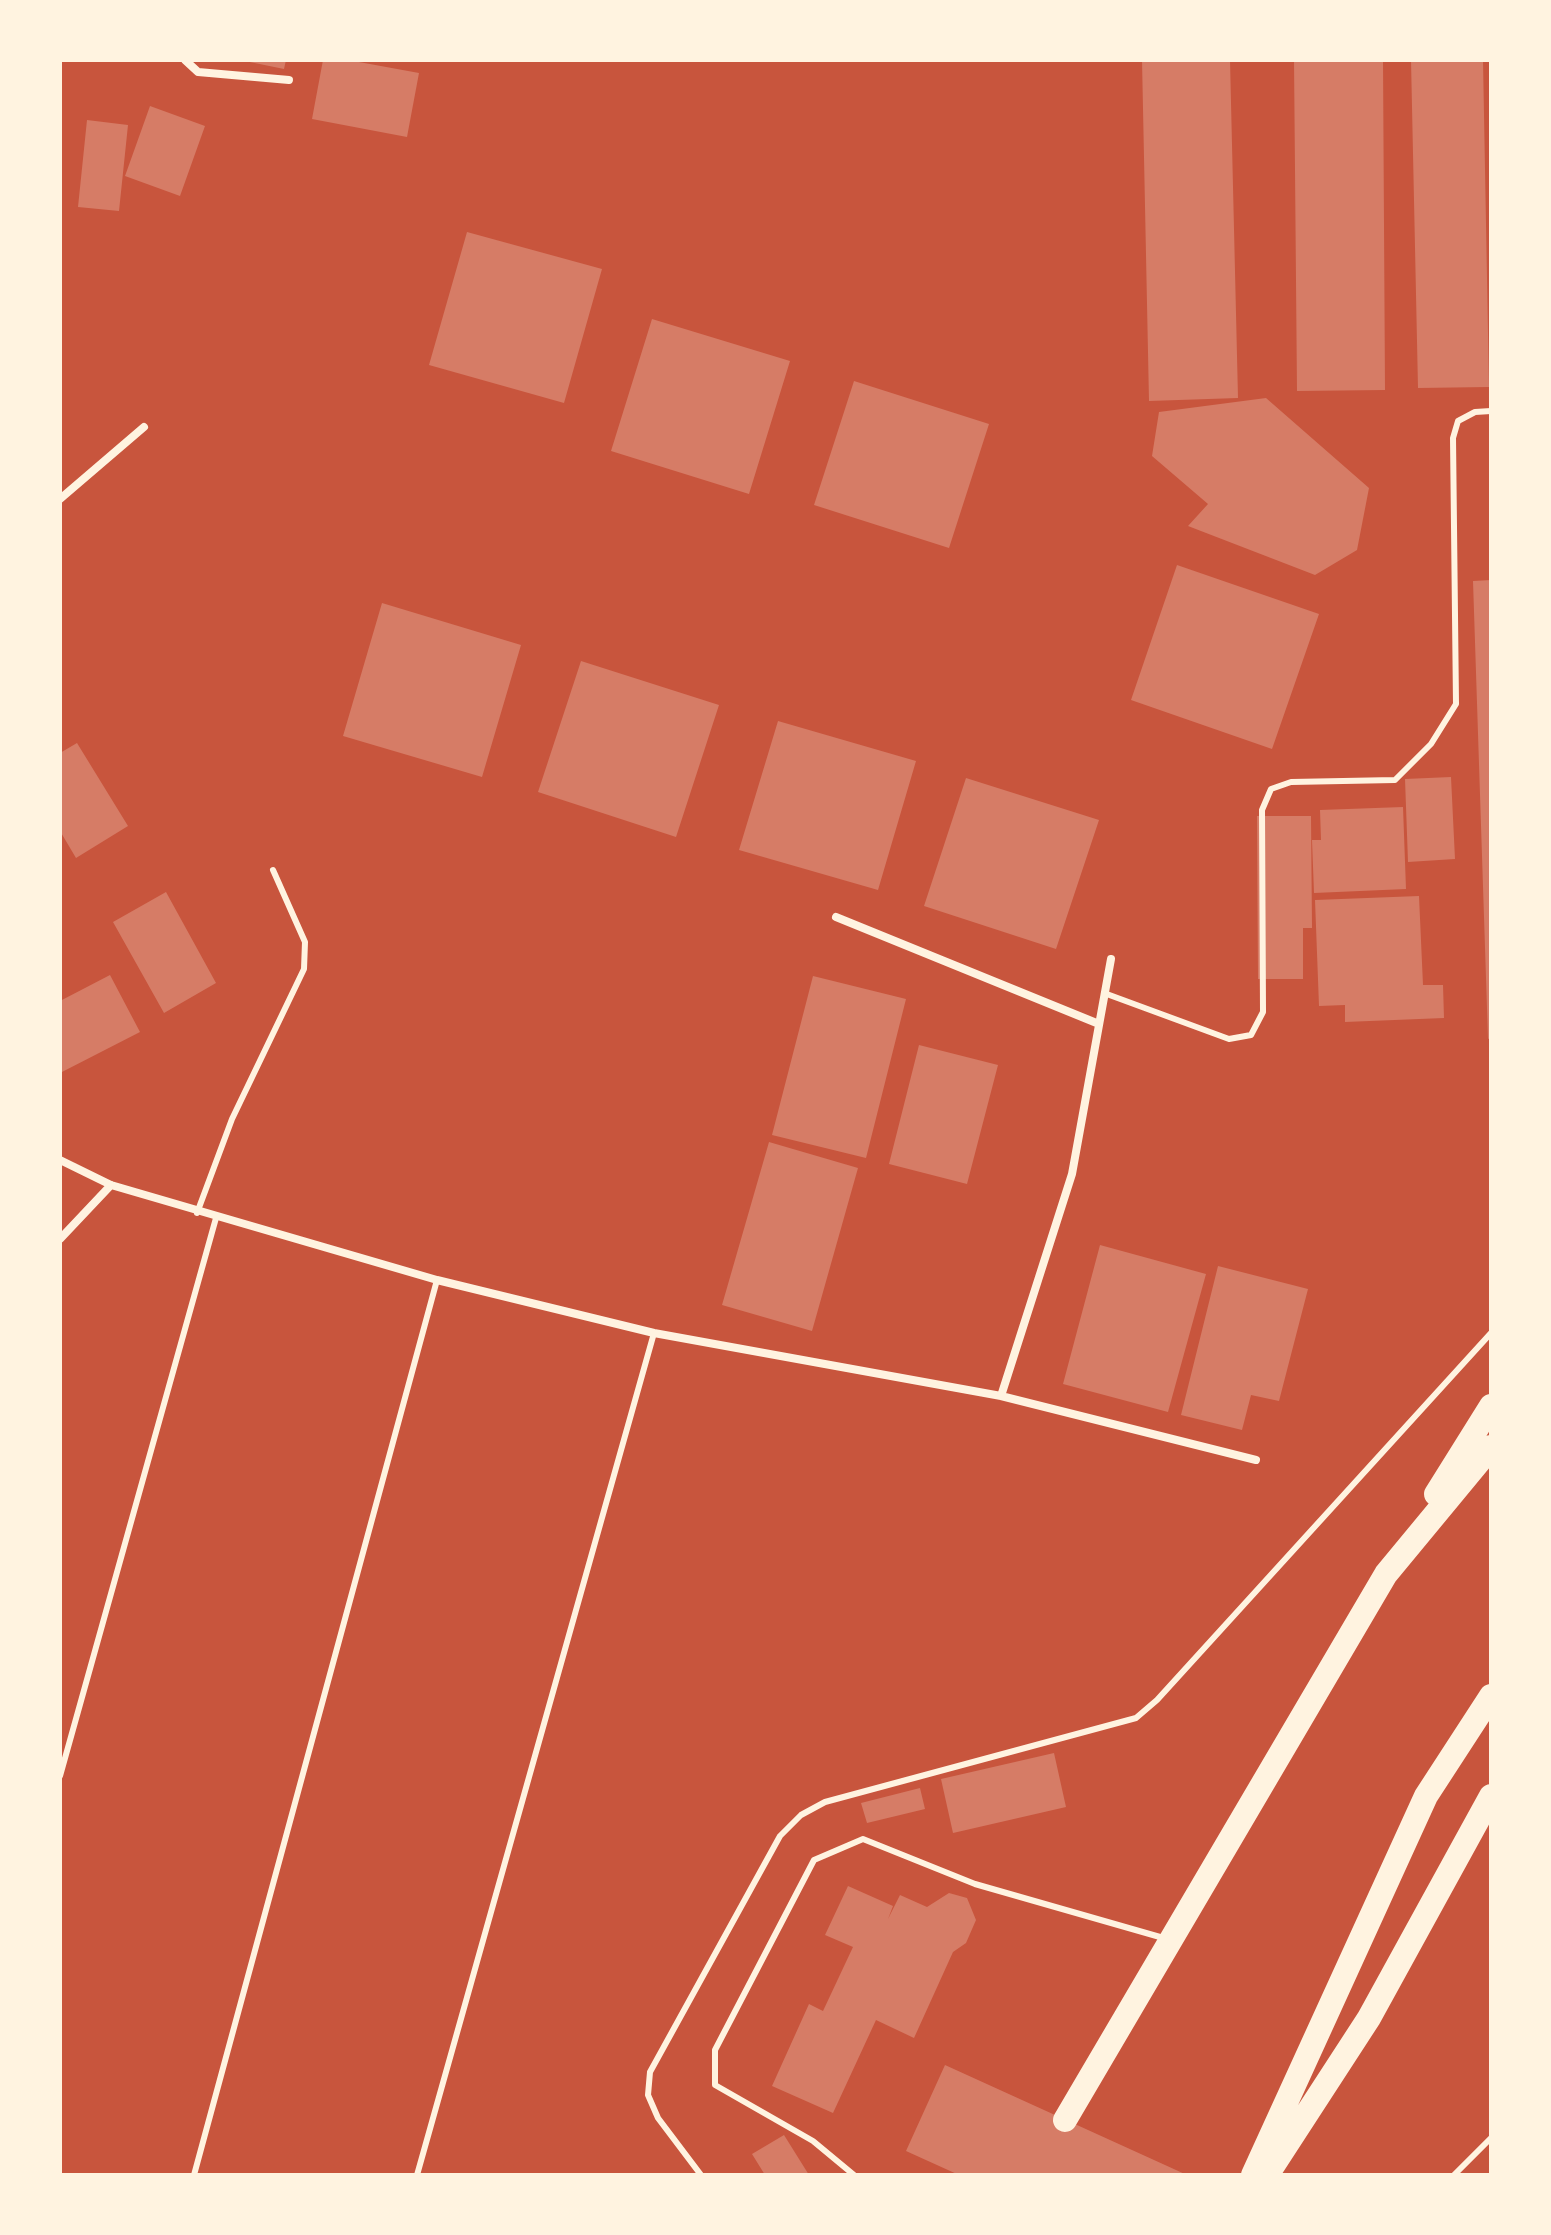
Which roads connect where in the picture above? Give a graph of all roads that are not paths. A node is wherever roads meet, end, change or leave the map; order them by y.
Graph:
1 (185, 60) edge
2 (289, 80) dead end
3 (1491, 411) edge
4 (144, 427) dead end
5 (60, 499) edge
6 (273, 870) dead end
7 (836, 917) dead end
8 (1111, 959) dead end
9 (1104, 993) junction
10 (1099, 1024) junction
11 (60, 1160) edge
12 (111, 1185) junction
13 (197, 1213) junction
14 (216, 1218) junction
15 (60, 1239) edge
16 (437, 1280) junction
17 (654, 1333) junction
18 (1491, 1333) edge
19 (1001, 1396) junction
20 (1491, 1406) edge
21 (1491, 1447) edge
22 (1256, 1460) dead end
23 (1386, 1574) junction
24 (1491, 1696) edge
25 (60, 1776) edge
26 (1491, 1796) edge
27 (1171, 1940) junction
28 (1065, 2120) dead end
29 (1491, 2138) edge
30 (194, 2175) edge
31 (417, 2175) edge
32 (701, 2175) edge
33 (854, 2175) edge
34 (1253, 2175) edge
35 (1267, 2175) edge
36 (1454, 2175) edge

1 - 2 street
3 - 9 lane
4 - 5 street
6 - 13 lane
7 - 10 street
8 - 9 street
9 - 10 street
10 - 19 street
11 - 12 street
12 - 13 street
12 - 15 street
13 - 14 street
14 - 16 street
14 - 25 lane
16 - 17 street
16 - 30 lane
17 - 19 street
17 - 31 lane
18 - 32 lane
19 - 22 street
20 - 23 highway
21 - 23 highway
23 - 27 highway
24 - 34 highway
26 - 35 highway
27 - 28 highway
27 - 33 lane
29 - 36 lane

